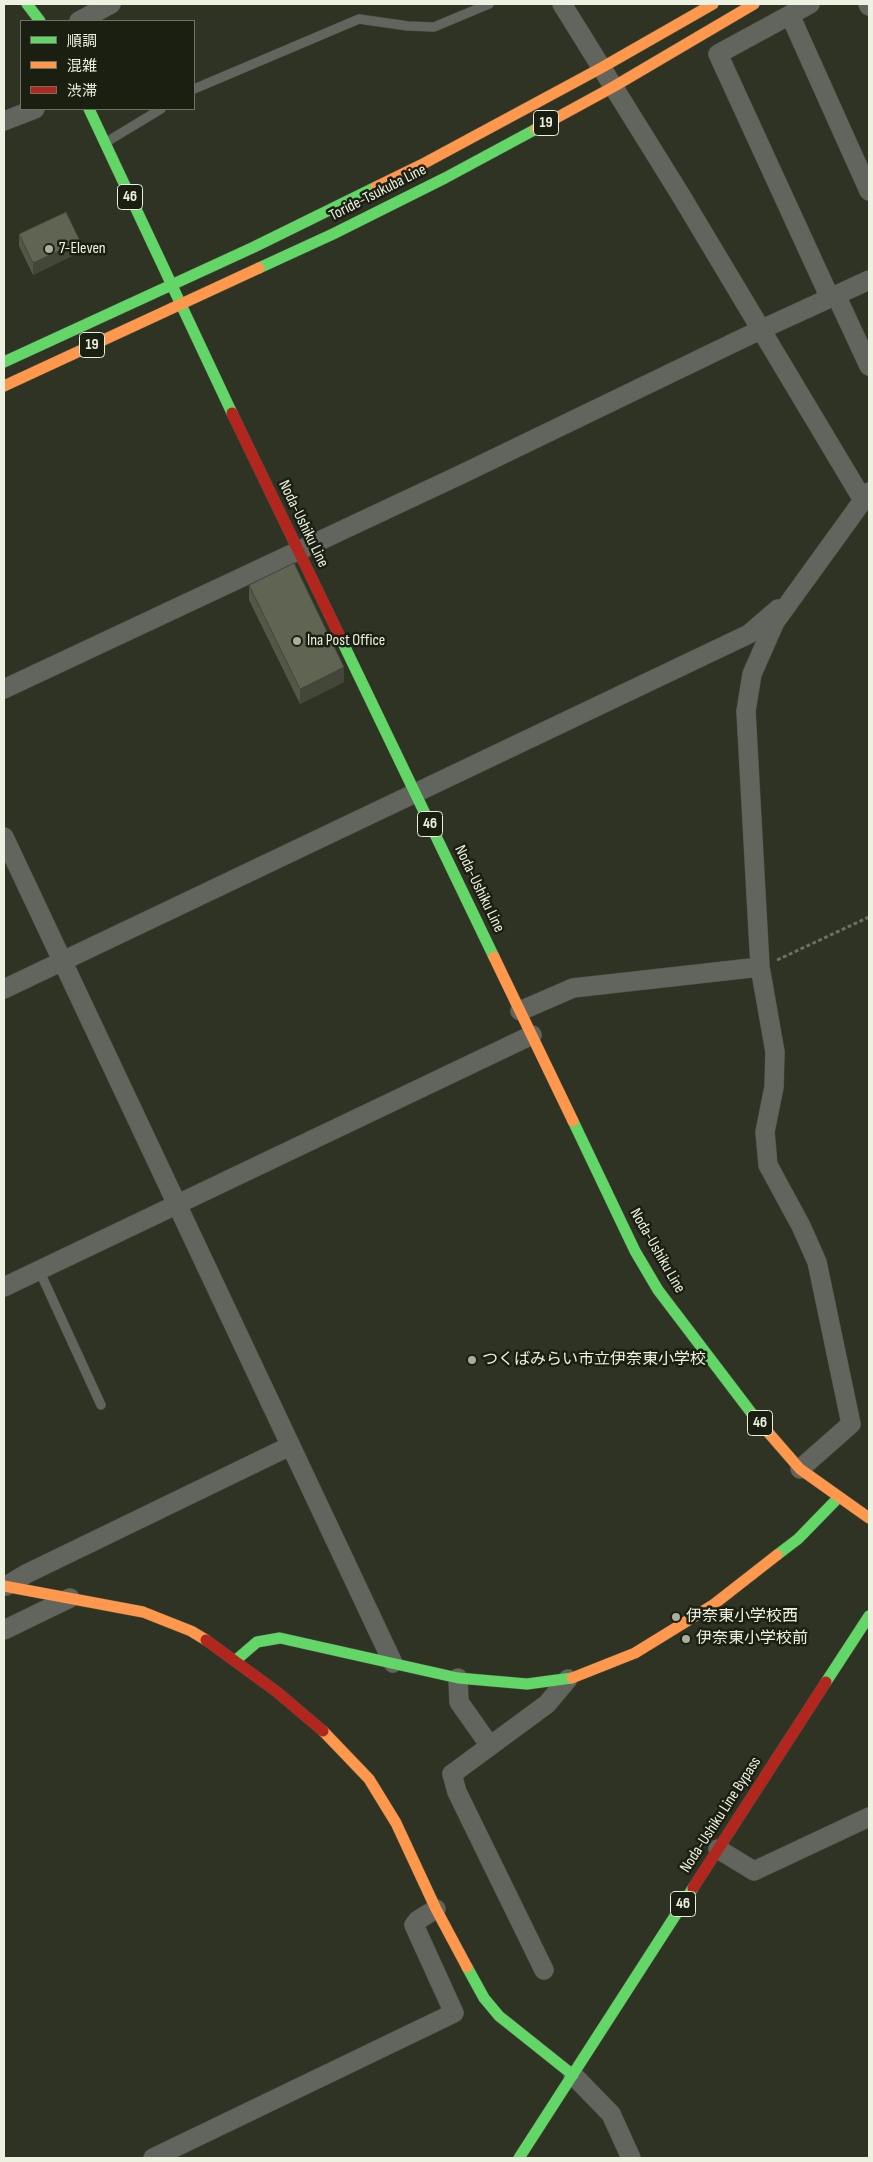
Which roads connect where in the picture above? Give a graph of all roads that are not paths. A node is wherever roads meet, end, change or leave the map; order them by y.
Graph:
1 (27, 4) edge
2 (111, 4) edge
3 (489, 4) edge
4 (562, 4) edge
5 (714, 4) edge
6 (754, 4) edge
7 (810, 4) edge
8 (790, 15) junction
9 (39, 20) edge
10 (81, 20) edge
11 (601, 68) junction
12 (613, 87) junction
13 (195, 89) edge
14 (32, 110) edge
15 (89, 110) edge
16 (159, 110) edge
17 (4, 121) edge
18 (105, 143) junction
19 (869, 191) edge
20 (869, 280) edge
21 (172, 285) junction
22 (833, 296) junction
23 (181, 304) junction
24 (760, 330) junction
25 (4, 362) edge
26 (869, 366) edge
27 (4, 386) edge
28 (866, 496) edge
29 (298, 550) junction
30 (793, 597) junction
31 (4, 689) edge
32 (415, 794) junction
33 (4, 837) edge
34 (62, 961) junction
35 (760, 968) junction
36 (4, 989) edge
37 (520, 1010) junction
38 (532, 1035) junction
39 (176, 1205) junction
40 (38, 1270) junction
41 (4, 1287) edge
42 (101, 1404) dead end
43 (290, 1446) junction
44 (800, 1469) junction
45 (838, 1498) junction
46 (869, 1518) edge
47 (5, 1586) edge
48 (70, 1598) junction
49 (869, 1616) edge
50 (4, 1630) edge
51 (236, 1660) junction
52 (393, 1664) junction
53 (458, 1678) junction
54 (568, 1679) junction
55 (490, 1746) junction
56 (869, 1817) edge
57 (718, 1850) junction
58 (436, 1909) junction
59 (544, 1970) dead end
60 (573, 2075) junction
61 (153, 2158) edge
62 (519, 2158) edge
63 (632, 2158) edge

1 - 9 main road
2 - 10 street
3 - 13 lane
4 - 11 street
5 - 11 main road, Toride-Tsukuba Line / 19
6 - 12 main road, Toride-Tsukuba Line / 19
7 - 8 street
8 - 19 street
8 - 22 street
11 - 12 street
11 - 21 main road, Toride-Tsukuba Line / 19
12 - 23 main road, Toride-Tsukuba Line / 19
12 - 24 street
14 - 17 street
15 - 18 main road, Noda-Ushiku Line / 46
16 - 18 lane
18 - 21 main road, Noda-Ushiku Line / 46
20 - 22 street
21 - 23 main road, Noda-Ushiku Line / 46
21 - 25 main road, Toride-Tsukuba Line / 19
22 - 24 street
22 - 26 street
23 - 27 main road, Toride-Tsukuba Line / 19
23 - 29 main road, Noda-Ushiku Line / 46
24 - 28 street
24 - 29 street
28 - 30 street
29 - 31 street
29 - 32 main road, Noda-Ushiku Line / 46
30 - 32 street
30 - 35 street
32 - 34 street
32 - 37 main road, Noda-Ushiku Line / 46
33 - 34 street
34 - 36 street
34 - 39 street
35 - 37 street
35 - 44 street
37 - 38 main road, Noda-Ushiku Line / 46
38 - 39 street
38 - 44 main road, Noda-Ushiku Line / 46
39 - 40 street
39 - 43 street
40 - 41 street
40 - 42 lane
43 - 47 street
43 - 52 street
44 - 45 main road, Noda-Ushiku Line / 46
45 - 46 main road, Noda-Ushiku Line / 46
45 - 54 main road
47 - 48 main road
48 - 50 street
48 - 51 main road
49 - 57 main road, Noda-Ushiku Line Bypass / 46
51 - 52 main road
51 - 58 main road
52 - 53 main road
53 - 54 main road
53 - 55 street
54 - 55 street
55 - 59 street
56 - 57 street
57 - 60 main road, Noda-Ushiku Line Bypass / 46
58 - 60 main road
58 - 61 street
60 - 62 main road, Noda-Ushiku Line Bypass / 46
60 - 63 street

